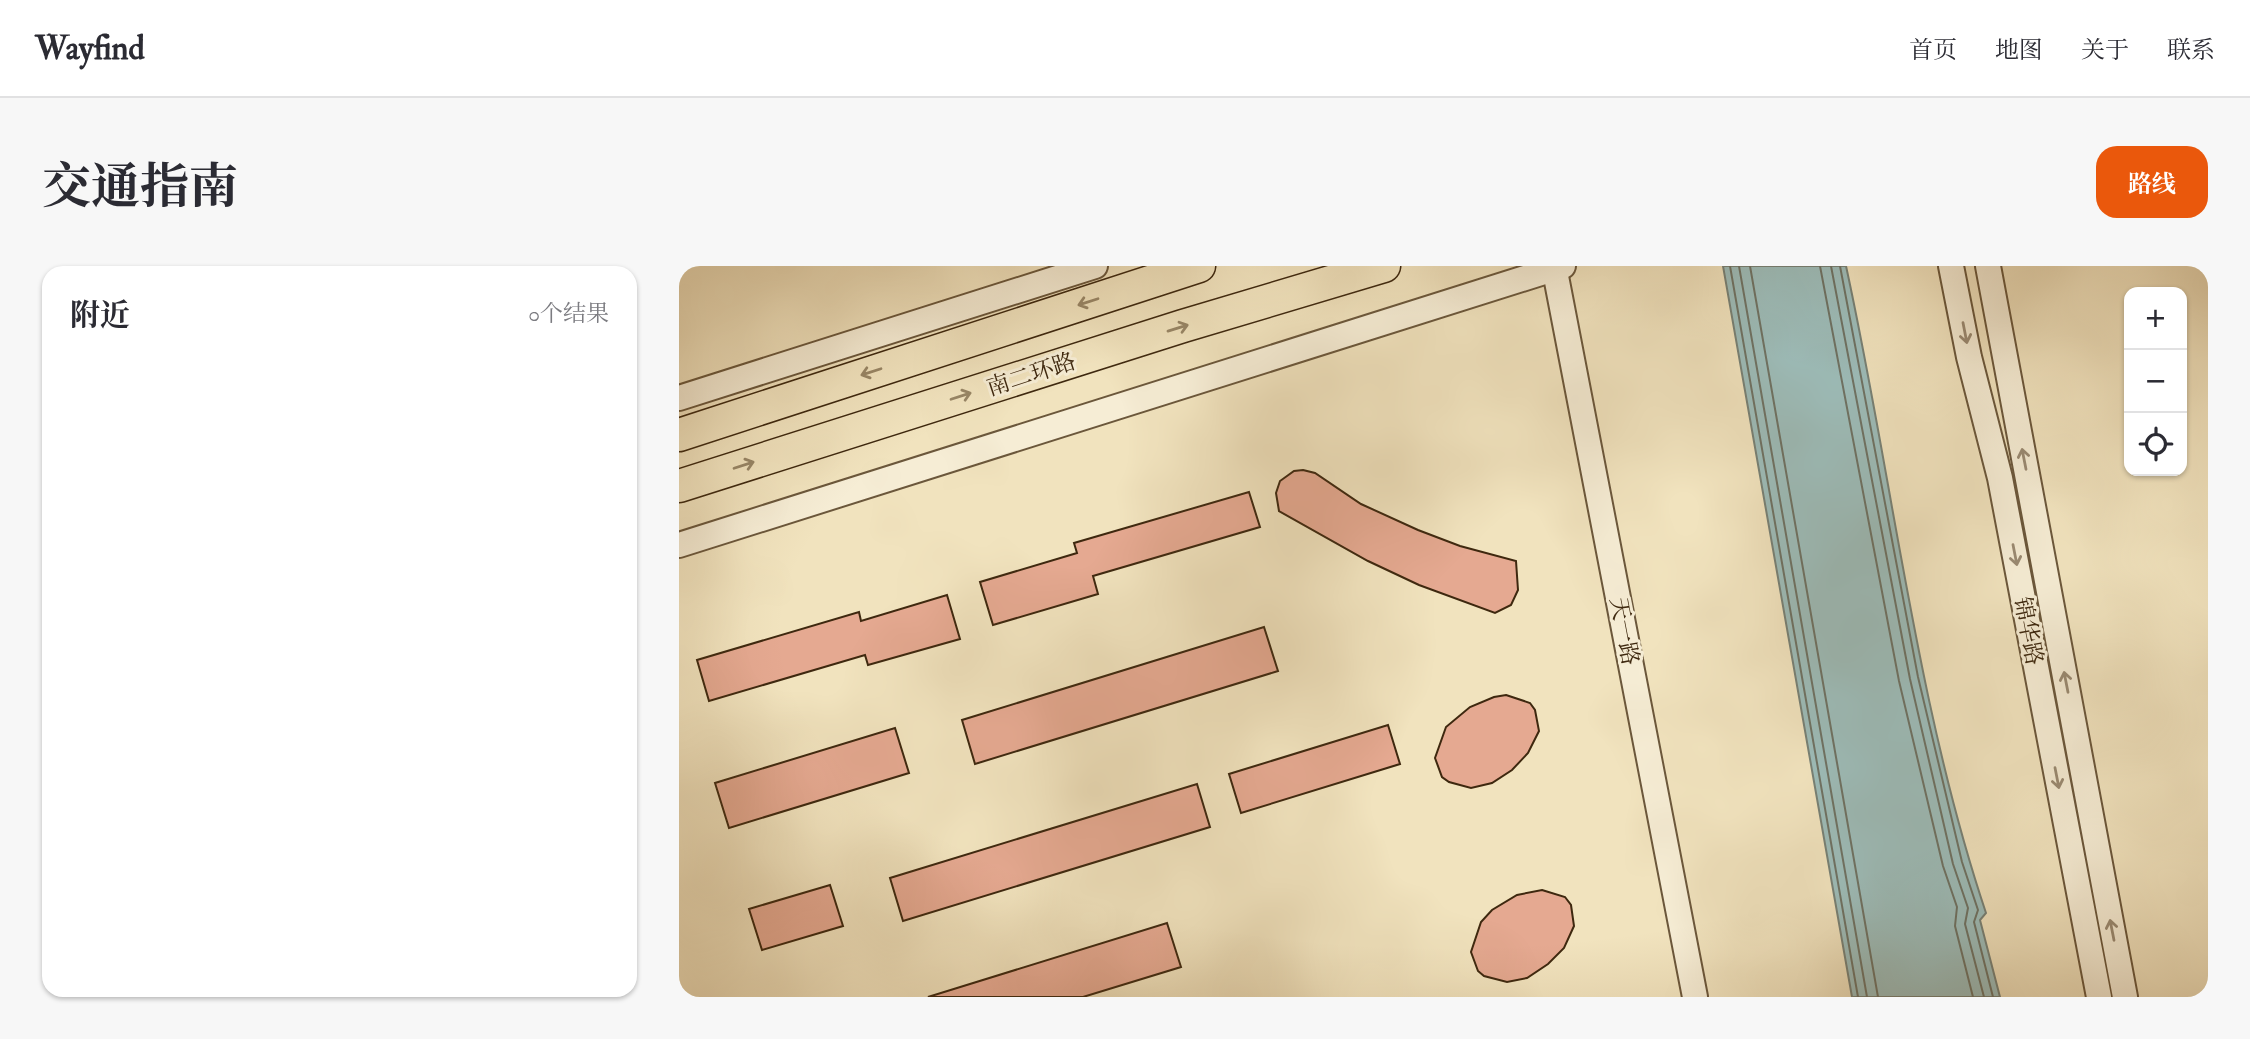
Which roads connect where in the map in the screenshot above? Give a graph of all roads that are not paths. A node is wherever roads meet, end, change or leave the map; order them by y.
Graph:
1 (1095, 266) edge
2 (1199, 266) edge
3 (1384, 266) edge
4 (1951, 266) edge
5 (1988, 266) edge
6 (1557, 267) edge
7 (679, 398) edge
8 (679, 435) edge
9 (679, 486) edge
10 (679, 545) edge
11 (1695, 997) edge
12 (2099, 997) edge
13 (2125, 997) edge

1 - 7 street
2 -> 8 main road
9 -> 3 main road, 南二环路
4 -> 12 street, 锦华路
13 -> 5 street, 锦华路
6 - 10 street
6 - 11 street, 天一路

